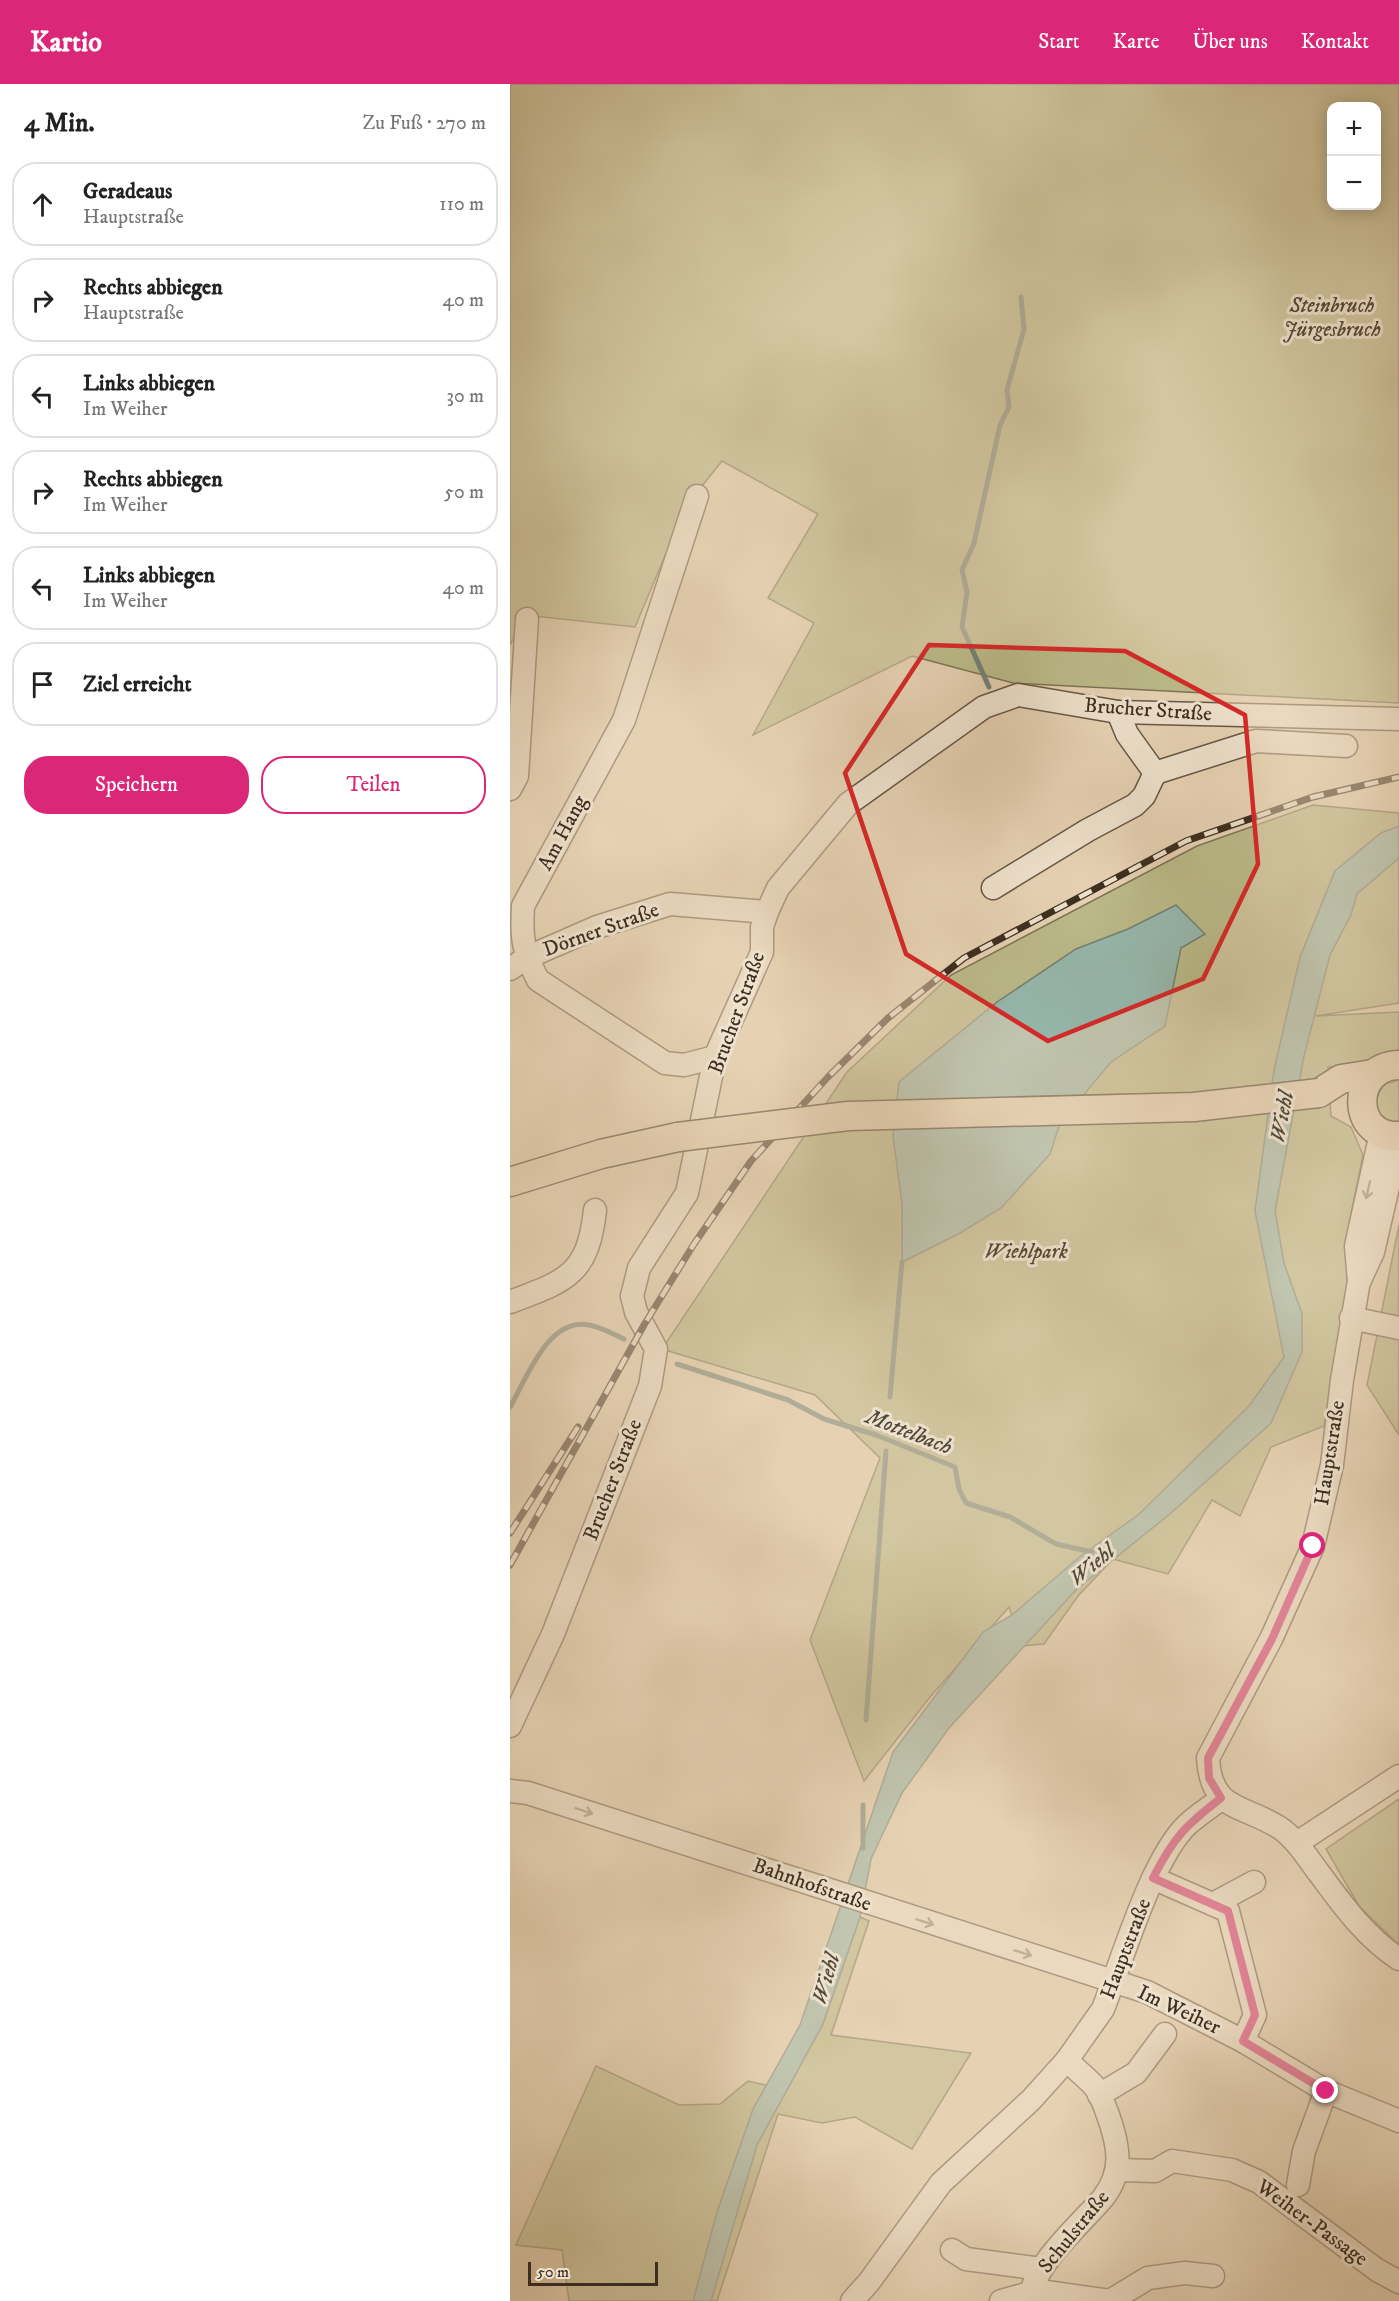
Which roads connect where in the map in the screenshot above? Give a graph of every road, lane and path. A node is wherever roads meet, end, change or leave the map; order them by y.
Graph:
1 (697, 496) dead end
2 (527, 619) dead end
3 (1118, 712) junction
4 (1399, 719) edge
5 (1346, 746) dead end
6 (1155, 773) junction
7 (510, 789) edge
8 (993, 888) dead end
9 (767, 912) junction
10 (518, 964) edge
11 (716, 1057) junction
12 (1399, 1065) edge
13 (1373, 1074) junction
14 (1319, 1093) junction
15 (1386, 1134) edge
16 (510, 1182) edge
17 (596, 1210) dead end
18 (510, 1302) edge
19 (1351, 1318) junction
20 (1399, 1328) edge
21 (512, 1719) edge
22 (1399, 1776) edge
23 (510, 1791) edge
24 (1221, 1798) junction
25 (1297, 1843) junction
26 (1153, 1878) junction
27 (1254, 1882) dead end
28 (1213, 1904) junction
29 (1399, 1959) edge
30 (1114, 1982) junction
31 (1165, 2034) dead end
32 (1243, 2041) junction
33 (1067, 2060) junction
34 (1326, 2091) junction
35 (1100, 2095) junction
36 (1399, 2121) edge
37 (1118, 2170) junction
38 (1298, 2185) dead end
39 (952, 2250) dead end
40 (1041, 2269) junction
41 (1213, 2276) dead end
42 (1399, 2282) edge
43 (1030, 2297) edge
44 (852, 2301) edge
45 (1001, 2301) edge

1 - 10 street, Am Hang
2 - 7 street
3 - 4 street, Brucher Straße
3 - 6 street
3 - 9 street, Brucher Straße
5 - 6 street
6 - 8 street
9 - 10 street, Dörner Straße
9 - 11 street, Brucher Straße
10 - 11 street, Am Hang
11 - 21 street, Brucher Straße
12 - 13 main road
13 - 14 main road
13 - 15 main road
14 - 15 main road
14 - 16 main road, bridge
15 - 19 street, Hauptstraße
17 - 18 street
19 - 20 street
19 - 24 street, Hauptstraße
22 - 25 street
23 -> 30 street, Bahnhofstraße
24 - 25 street
24 - 26 street, Hauptstraße
25 - 29 street
26 - 28 street, Im Weiher
26 - 30 street, Hauptstraße
27 - 28 street
28 - 32 street, Im Weiher
30 - 32 street, Im Weiher
30 - 33 street, Hauptstraße
31 - 35 street
32 - 34 street, Im Weiher
33 - 35 street, Schulstraße
33 - 44 street, Hauptstraße
34 - 36 street, Im Weiher
34 - 38 street
35 - 37 street, Schulstraße
37 - 40 street, Schulstraße
37 - 42 street, Weiher-Passage
39 - 40 street
40 - 43 street, Schulstraße
41 - 43 street
43 - 45 street

